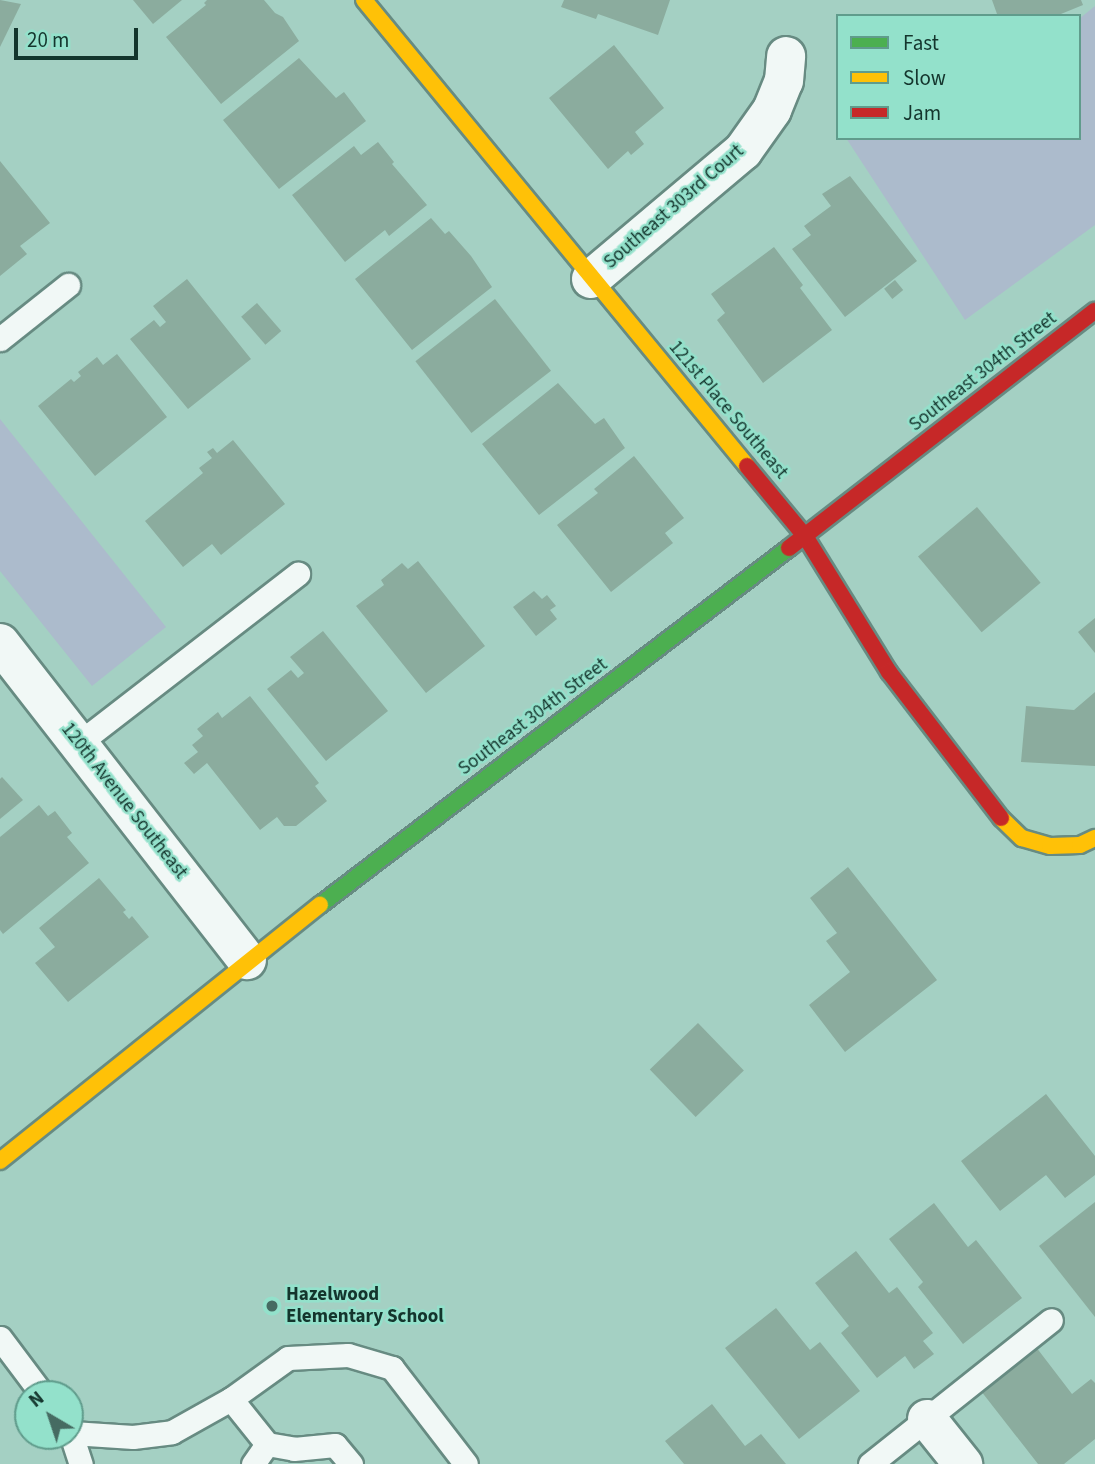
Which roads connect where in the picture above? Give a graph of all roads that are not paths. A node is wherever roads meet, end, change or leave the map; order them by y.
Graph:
1 (364, 0) edge
2 (786, 56) dead end
3 (591, 279) junction
4 (68, 285) dead end
5 (1095, 311) edge
6 (0, 338) edge
7 (805, 536) junction
8 (298, 574) dead end
9 (0, 643) edge
10 (79, 743) junction
11 (1095, 838) edge
12 (247, 960) junction
13 (0, 1161) edge
14 (1051, 1320) dead end
15 (0, 1338) edge
16 (32, 1380) edge
17 (231, 1399) junction
18 (927, 1419) junction
19 (84, 1433) edge
20 (267, 1444) junction
21 (253, 1464) edge
22 (351, 1464) edge
23 (466, 1464) edge
24 (870, 1464) edge
25 (963, 1464) edge

1 - 3 street, 121st Place Southeast
2 - 3 street, Southeast 303rd Court
3 - 7 street, 121st Place Southeast
4 - 6 lane
5 - 7 street, Southeast 304th Street
7 - 11 street, 121st Place Southeast
7 - 12 street, Southeast 304th Street
8 - 10 lane
9 - 10 street, 120th Avenue Southeast
10 - 12 street, 120th Avenue Southeast
12 - 13 street, Southeast 304th Street
14 - 18 lane
15 - 16 lane
17 - 19 lane
17 - 20 lane
17 - 23 lane
18 - 24 lane
18 - 25 street
20 - 21 lane
20 - 22 lane

